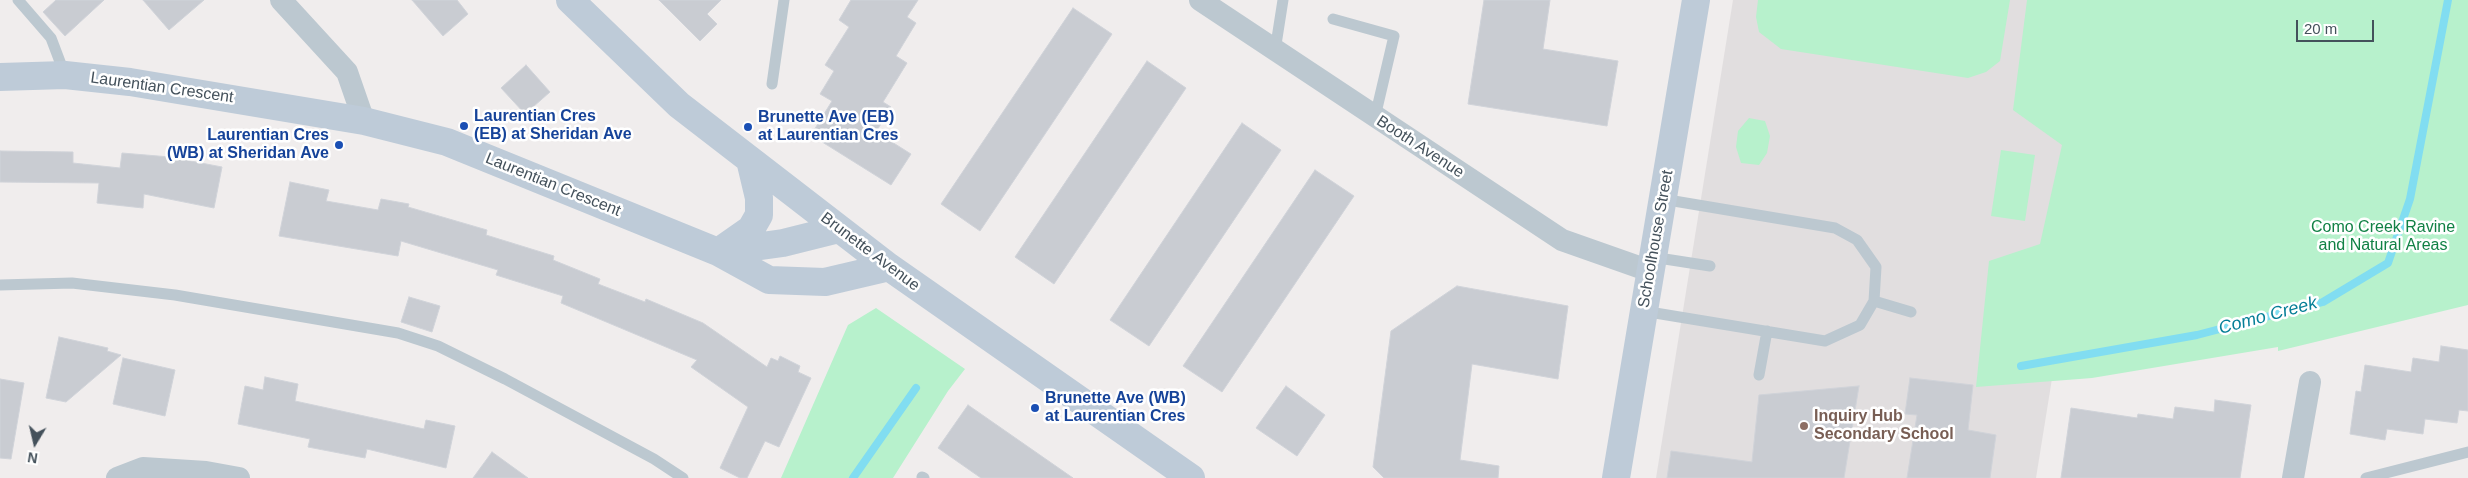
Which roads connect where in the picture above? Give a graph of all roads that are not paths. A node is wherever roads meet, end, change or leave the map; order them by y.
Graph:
1 (18, 0) edge
2 (281, 0) edge
3 (570, 0) edge
4 (784, 0) edge
5 (1200, 0) edge
6 (1283, 0) edge
7 (1696, 0) edge
8 (1333, 19) dead end
9 (1275, 51) junction
10 (64, 75) junction
11 (0, 77) edge
12 (772, 84) dead end
13 (1375, 117) junction
14 (364, 121) junction
15 (750, 160) junction
16 (1662, 199) junction
17 (840, 229) junction
18 (718, 252) junction
19 (1651, 264) junction
20 (1710, 266) dead end
21 (889, 267) junction
22 (0, 285) edge
23 (1874, 301) junction
24 (1644, 310) junction
25 (1911, 312) dead end
26 (1767, 332) junction
27 (1759, 375) dead end
28 (2310, 382) dead end
29 (2468, 452) edge
30 (2296, 477) edge
31 (117, 478) edge
32 (239, 478) edge
33 (683, 478) edge
34 (1191, 478) edge
35 (1616, 478) edge
36 (2366, 478) edge

1 - 10 lane
2 - 14 street
3 - 15 main road, Brunette Avenue
4 - 12 lane
5 - 9 street, Booth Avenue
6 - 9 lane
7 - 16 main road, Schoolhouse Street
8 - 13 lane
9 - 13 street, Booth Avenue
10 - 11 main road, Laurentian Crescent
10 - 14 main road, Laurentian Crescent
13 - 19 street, Booth Avenue
14 - 18 main road, Laurentian Crescent
15 - 17 main road, Brunette Avenue
15 - 18 main road
16 - 19 main road, Schoolhouse Street
16 - 23 lane
17 - 18 main road
17 - 21 main road, Brunette Avenue
18 - 21 main road, Laurentian Crescent
19 - 20 lane
19 - 24 main road, Schoolhouse Street
21 - 34 main road, Brunette Avenue
22 - 33 lane
23 - 25 lane
23 - 26 lane
24 - 26 lane
24 - 35 main road, Schoolhouse Street
26 - 27 lane
28 - 30 street
29 - 36 lane
31 - 32 street

